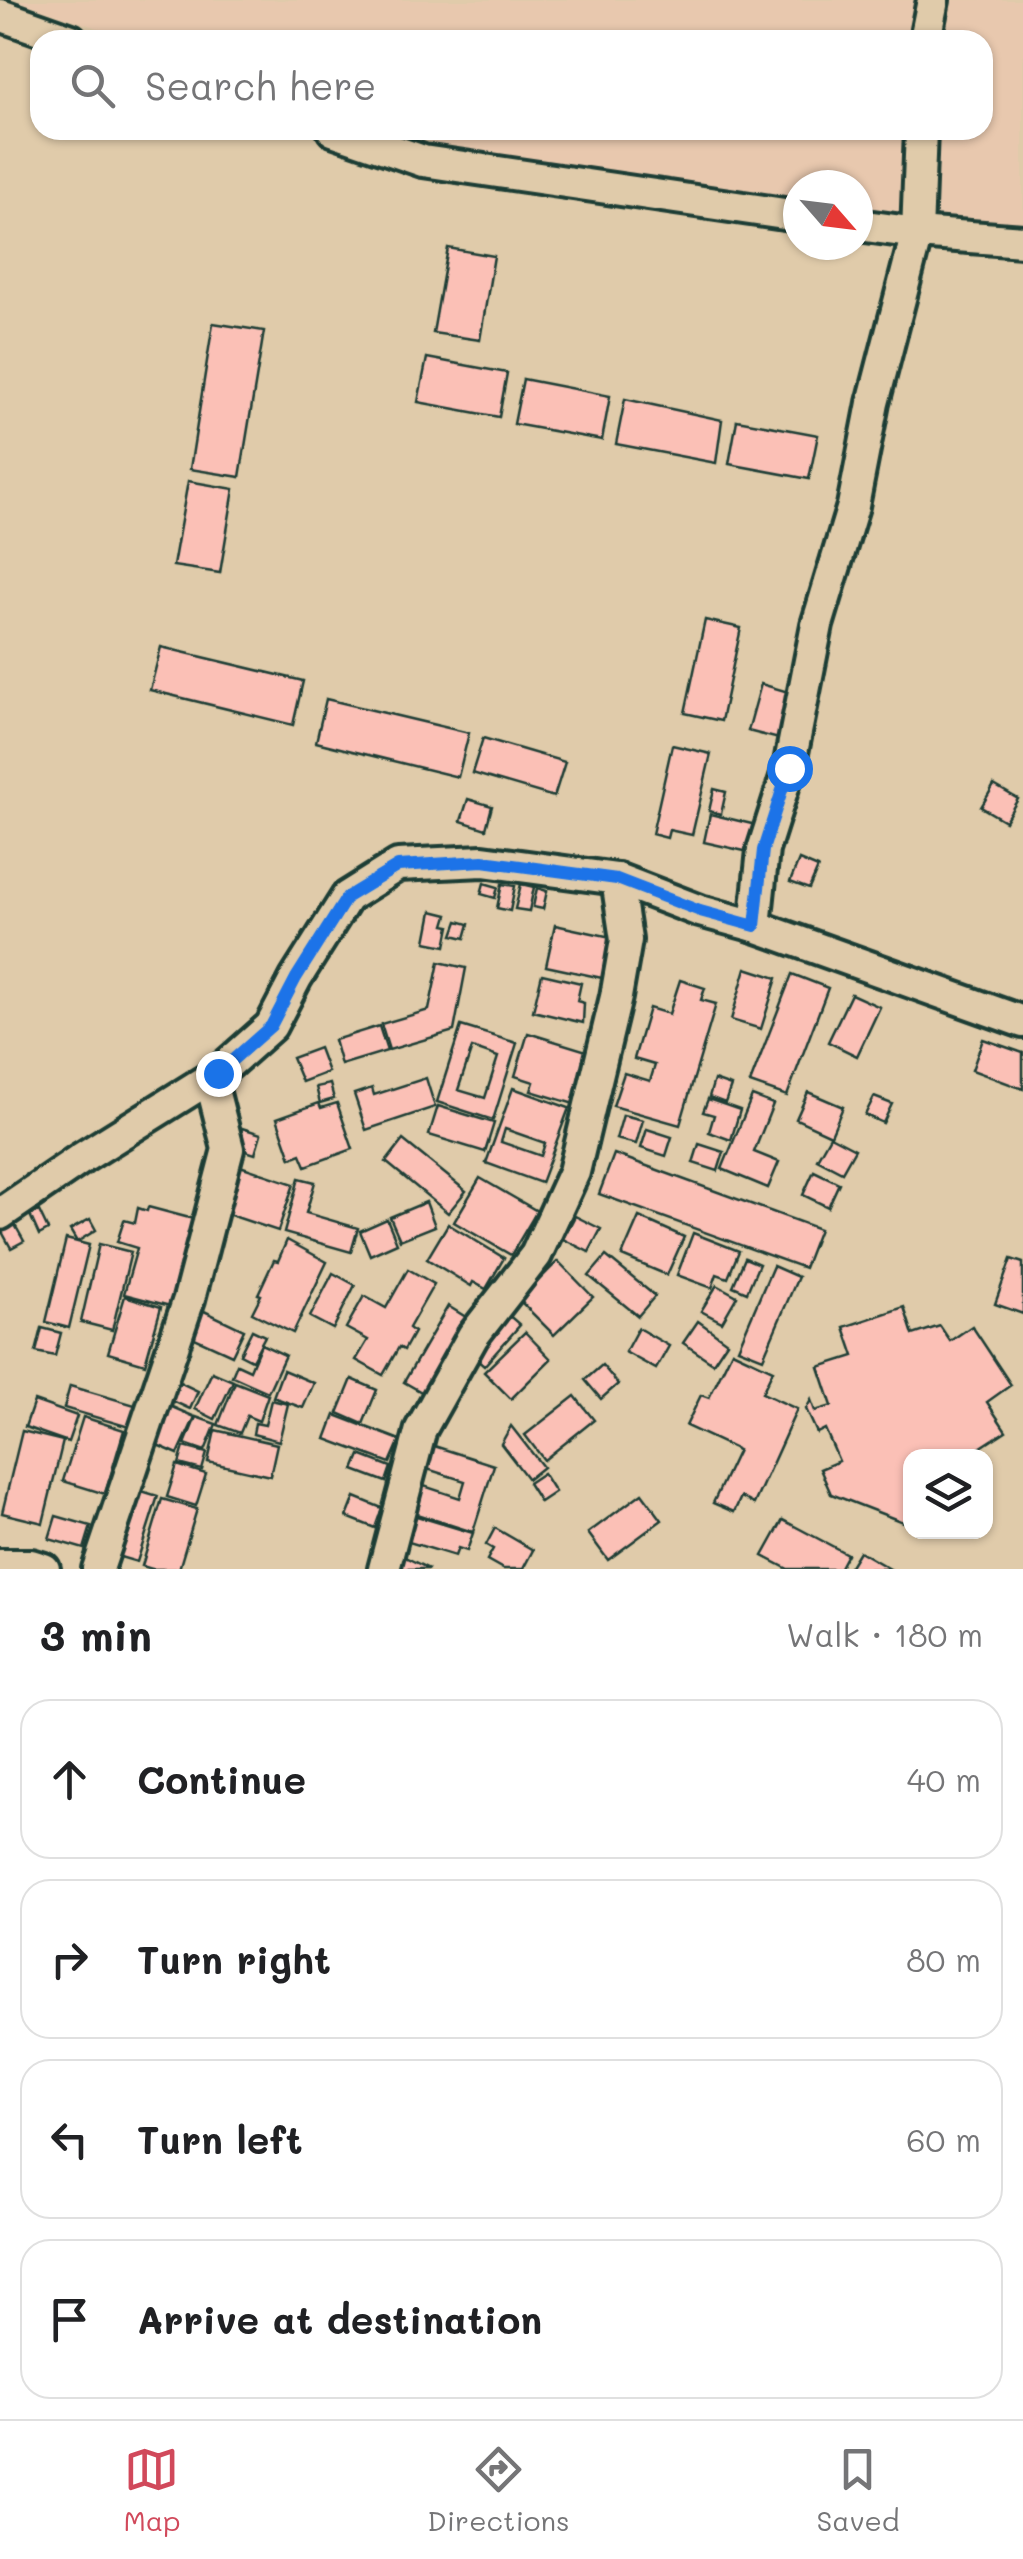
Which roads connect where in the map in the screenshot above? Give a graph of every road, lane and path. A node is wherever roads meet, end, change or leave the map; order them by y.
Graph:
1 (933, 0) edge
2 (0, 15) edge
3 (43, 30) edge
4 (927, 30) edge
5 (362, 140) edge
6 (920, 140) edge
7 (783, 214) edge
8 (873, 226) edge
9 (917, 233) junction
10 (1023, 241) edge
11 (617, 879) junction
12 (755, 926) junction
13 (1023, 1022) edge
14 (210, 1078) junction
15 (0, 1214) edge
16 (0, 1565) edge
17 (44, 1569) edge
18 (98, 1569) edge
19 (384, 1569) edge

1 - 4 street
2 - 3 street
5 - 7 street
6 - 9 street
8 - 9 street
9 - 10 street
9 - 12 street
11 - 12 street
11 - 14 street
11 - 19 street
12 - 13 street
14 - 15 street
14 - 18 street
16 - 17 street

